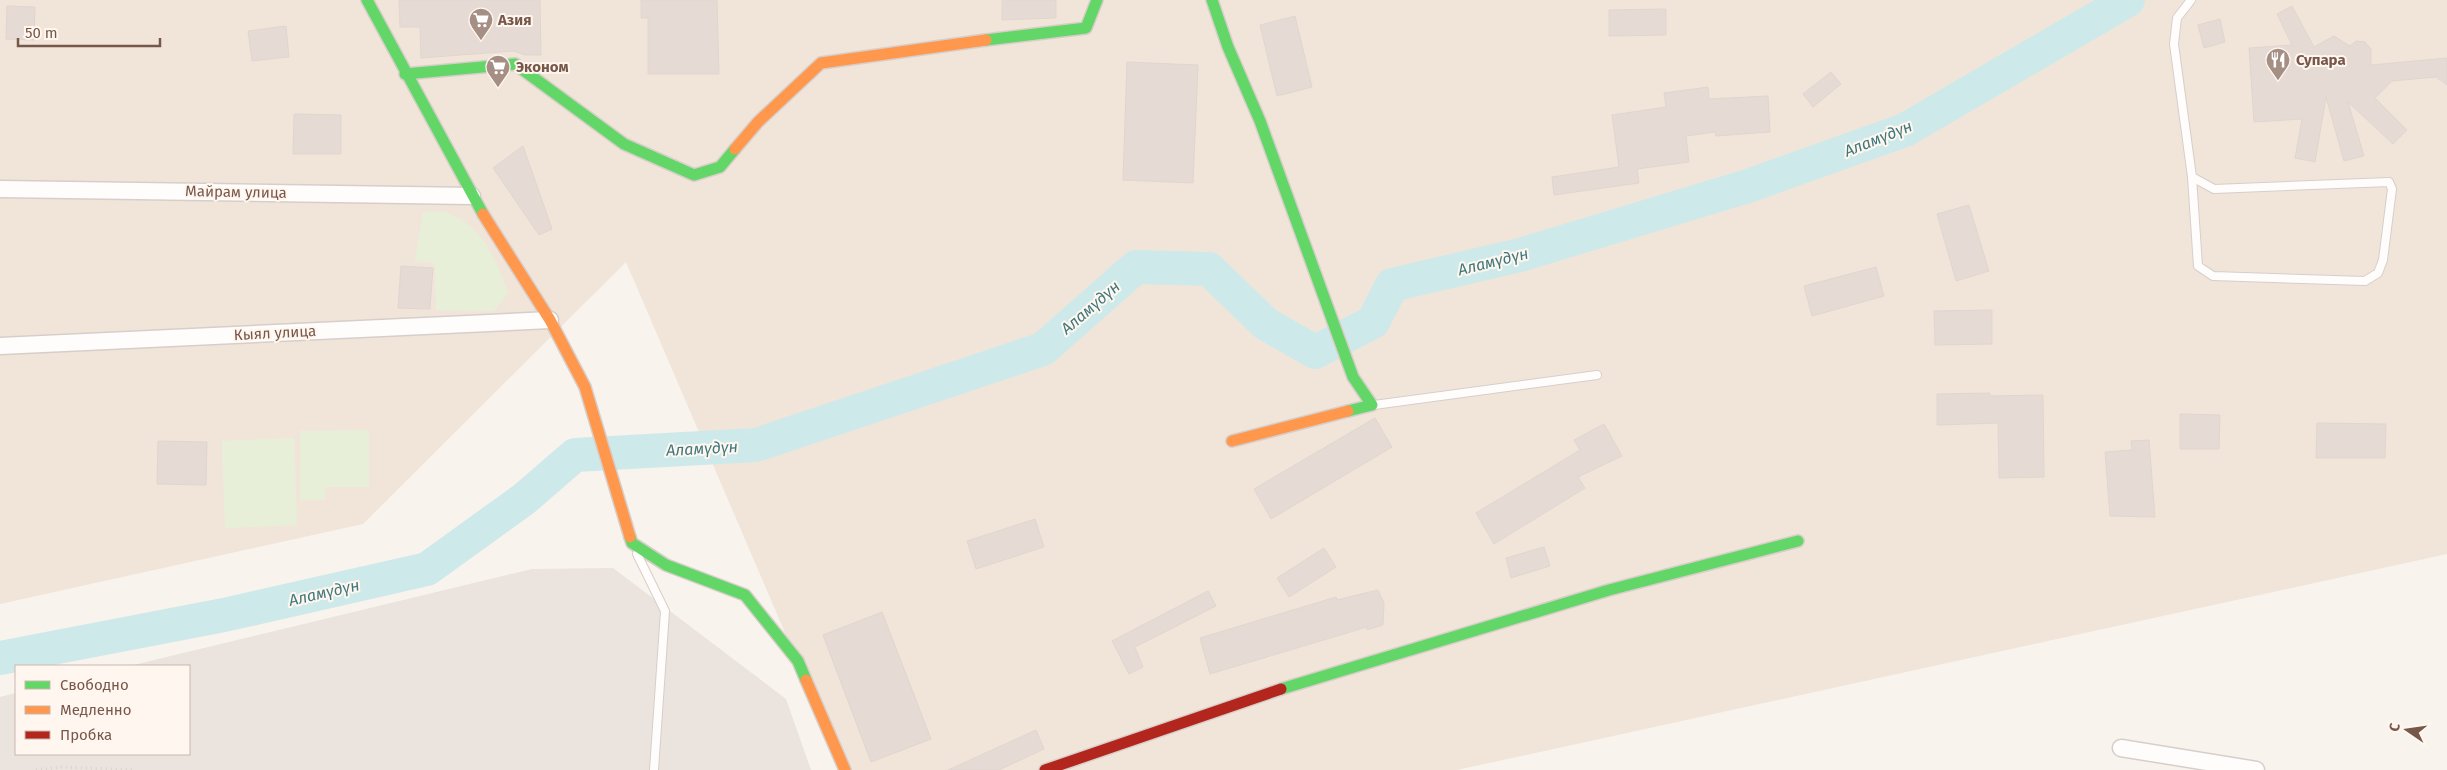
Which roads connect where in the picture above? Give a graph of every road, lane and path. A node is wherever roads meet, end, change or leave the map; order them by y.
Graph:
1 (366, 0) edge
2 (1097, 0) edge
3 (1212, 0) edge
4 (2191, 0) edge
5 (405, 74) junction
6 (2192, 177) junction
7 (0, 189) edge
8 (472, 196) junction
9 (550, 320) junction
10 (0, 346) edge
11 (1598, 375) dead end
12 (1372, 405) junction
13 (1232, 441) dead end
14 (1798, 541) dead end
15 (632, 543) junction
16 (2122, 748) dead end
17 (36, 770) edge
18 (132, 770) edge
19 (654, 770) edge
20 (846, 770) edge
21 (1045, 770) edge
22 (2256, 770) edge

1 - 5 street
2 - 5 street
3 - 12 street
4 - 6 lane
5 - 8 street
6 - 6 lane
7 - 8 street, Майрам улица
8 - 9 street
9 - 10 street, Кыял улица
9 - 15 street
11 - 12 lane
12 - 13 street
14 - 21 street
15 - 19 lane
15 - 20 street
16 - 22 street
17 - 18 path

